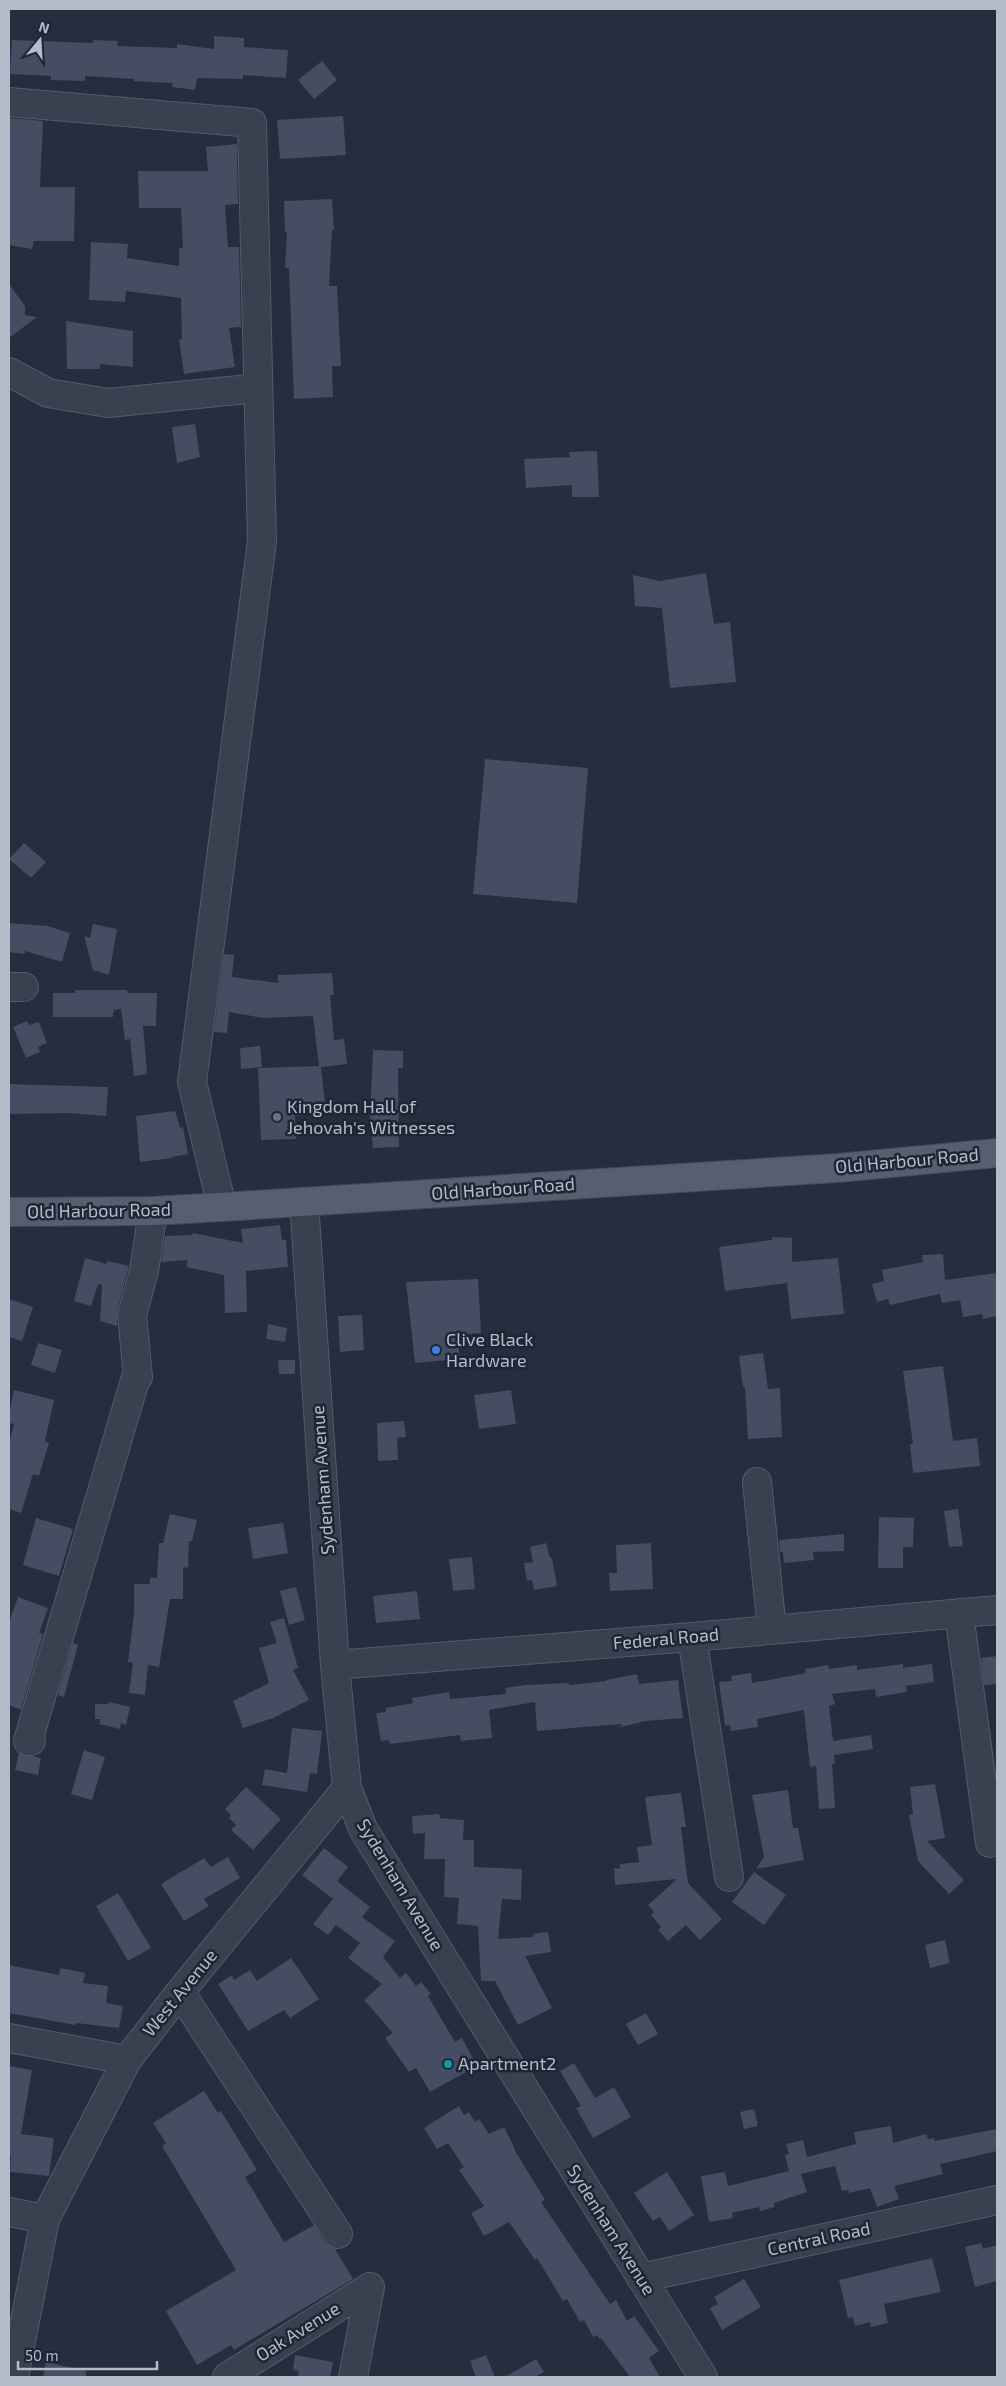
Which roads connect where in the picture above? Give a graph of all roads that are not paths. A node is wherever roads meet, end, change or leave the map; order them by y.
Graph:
1 (9, 102) edge
2 (9, 372) edge
3 (258, 388) junction
4 (997, 1153) edge
5 (304, 1202) junction
6 (222, 1207) junction
7 (152, 1211) junction
8 (9, 1212) edge
9 (756, 1482) dead end
10 (997, 1610) edge
11 (959, 1613) junction
12 (772, 1630) junction
13 (692, 1638) junction
14 (335, 1665) junction
15 (30, 1742) dead end
16 (347, 1788) junction
17 (990, 1843) dead end
18 (728, 1877) dead end
19 (180, 1992) junction
20 (9, 2038) edge
21 (127, 2060) junction
22 (997, 2200) edge
23 (9, 2212) edge
24 (45, 2219) junction
25 (338, 2234) dead end
26 (641, 2278) junction
27 (14, 2377) edge
28 (227, 2377) edge
29 (353, 2377) edge
30 (703, 2377) edge

1 - 3 street
2 - 3 street
3 - 6 street
4 - 5 main road, Old Harbour Road
5 - 6 main road, Old Harbour Road
5 - 14 street, Sydenham Avenue
6 - 7 main road, Old Harbour Road
7 - 8 main road, Old Harbour Road
7 - 15 street
9 - 12 street
10 - 11 street, Federal Road
11 - 12 street, Federal Road
11 - 17 street
12 - 13 street, Federal Road
13 - 14 street, Federal Road
13 - 18 street
14 - 16 street, Sydenham Avenue
16 - 19 street, West Avenue
16 - 26 street, Sydenham Avenue
19 - 21 street, West Avenue
19 - 25 street
20 - 21 street
21 - 24 street, West Avenue
22 - 26 street, Central Road
23 - 24 street
24 - 27 street, West Avenue
26 - 30 street, Sydenham Avenue
28 - 29 street, Oak Avenue

